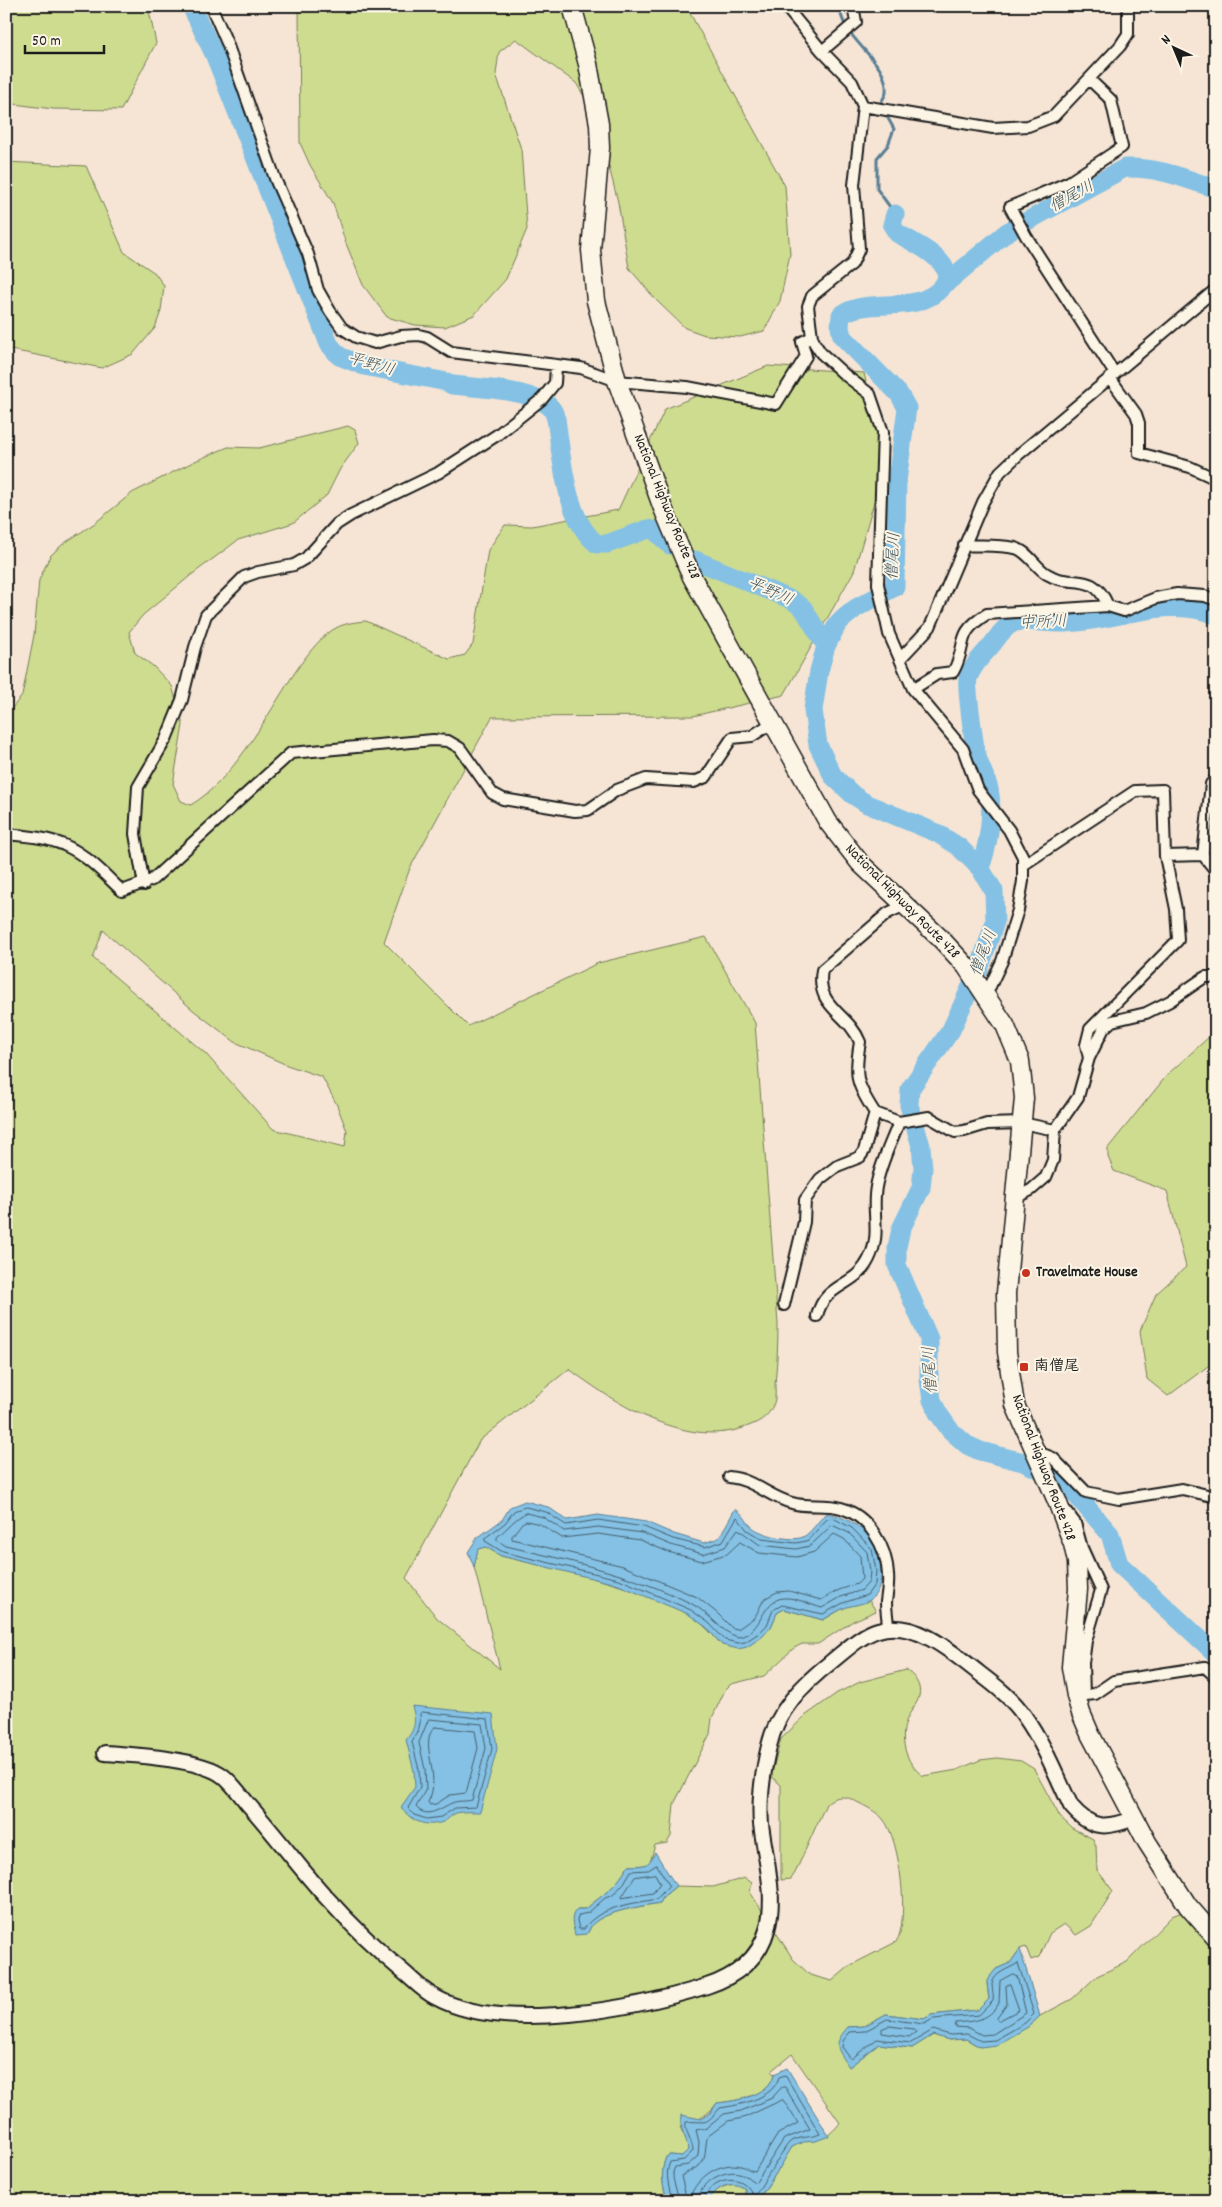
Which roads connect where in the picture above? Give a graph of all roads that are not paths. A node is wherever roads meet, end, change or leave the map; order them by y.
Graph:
1 (211, 6) edge
2 (572, 6) edge
3 (785, 6) edge
4 (853, 6) edge
5 (1128, 6) edge
6 (822, 51) junction
7 (1089, 79) junction
8 (863, 106) junction
9 (1216, 289) edge
10 (812, 337) junction
11 (556, 366) junction
12 (1112, 376) junction
13 (617, 381) junction
14 (1216, 479) edge
15 (964, 545) junction
16 (1216, 600) edge
17 (1108, 606) junction
18 (900, 659) junction
19 (913, 689) junction
20 (772, 723) junction
21 (1216, 778) edge
22 (6, 834) edge
23 (1203, 854) junction
24 (1165, 856) junction
25 (1023, 865) junction
26 (1216, 871) edge
27 (144, 885) junction
28 (905, 905) junction
29 (1216, 977) edge
30 (981, 988) junction
31 (1089, 1058) junction
32 (875, 1113) junction
33 (899, 1122) junction
34 (1022, 1122) junction
35 (1054, 1130) junction
36 (1015, 1198) junction
37 (784, 1305) dead end
38 (817, 1316) dead end
39 (1037, 1454) junction
40 (729, 1477) dead end
41 (1216, 1497) edge
42 (888, 1628) junction
43 (1216, 1677) edge
44 (1080, 1695) junction
45 (105, 1753) dead end
46 (1134, 1818) junction
47 (1216, 1938) edge

1 - 11 street
2 - 13 highway, National Highway Route 428
3 - 6 street
4 - 6 street
5 - 7 street
6 - 8 street
7 - 8 street
7 - 12 street
8 - 10 street
9 - 12 street
10 - 13 street
10 - 18 street
11 - 13 street
11 - 27 street
12 - 14 street
12 - 15 street
13 - 20 highway, National Highway Route 428
15 - 17 street
15 - 18 street
16 - 17 street
17 - 19 street
18 - 19 street
19 - 25 street
20 - 27 street
20 - 28 highway, National Highway Route 428
21 - 23 street
22 - 27 street
23 - 24 street
23 - 26 street
24 - 25 street
24 - 31 street
25 - 30 street
28 - 30 highway, National Highway Route 428
28 - 32 street
29 - 31 street
30 - 34 highway, National Highway Route 428
31 - 35 street
32 - 33 street
32 - 37 street
33 - 34 street
33 - 38 street
34 - 35 street
34 - 36 highway, National Highway Route 428
35 - 36 street
36 - 39 highway, National Highway Route 428
39 - 41 street
39 - 44 highway, National Highway Route 428
40 - 42 street
42 - 45 street
42 - 46 street
43 - 44 street
44 - 46 highway, National Highway Route 428
46 - 47 highway, National Highway Route 428

